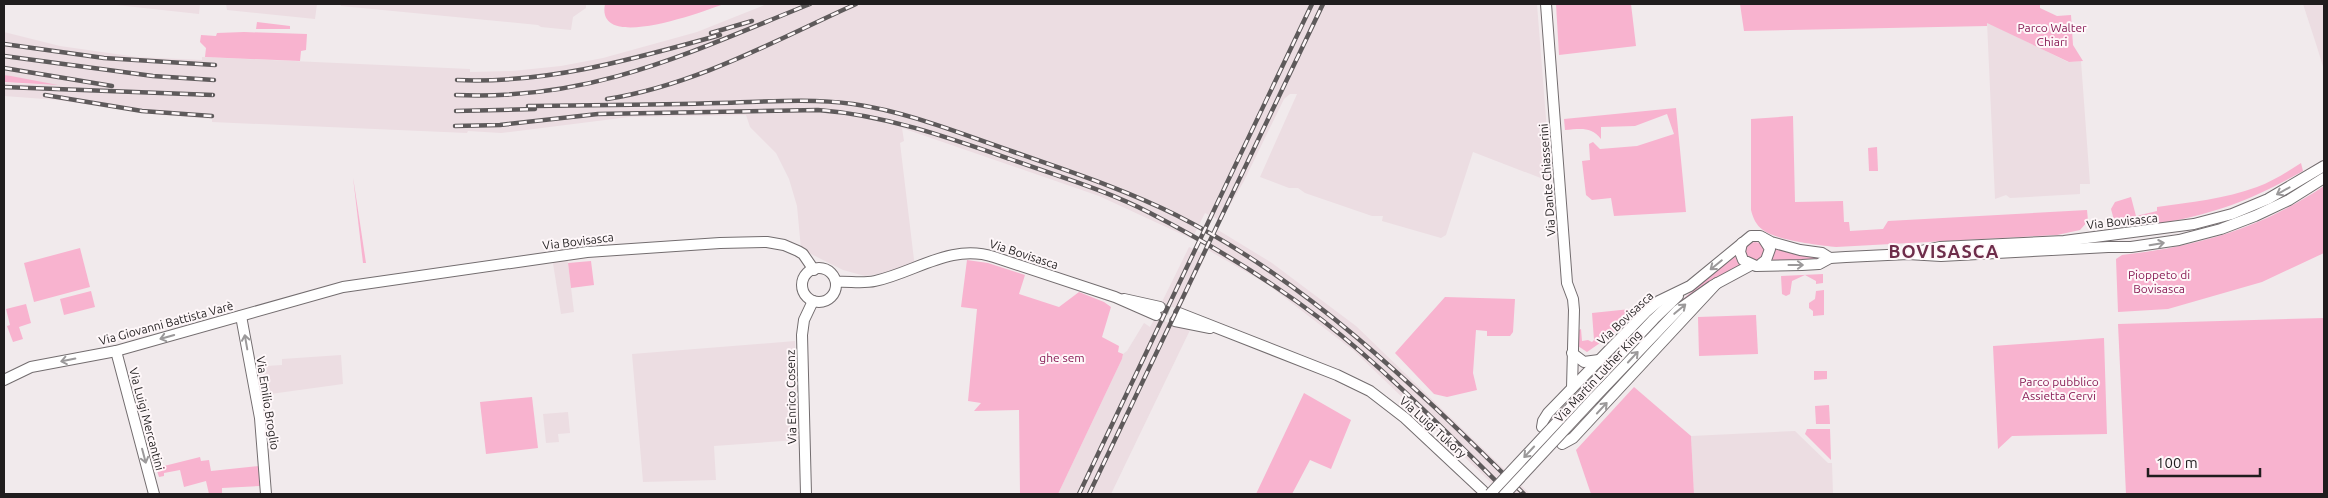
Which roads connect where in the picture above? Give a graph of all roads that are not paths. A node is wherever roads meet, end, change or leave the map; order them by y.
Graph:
1 (1546, 4) edge
2 (2324, 166) edge
3 (2324, 178) edge
4 (1763, 238) junction
5 (1742, 243) junction
6 (1908, 254) junction
7 (1830, 258) junction
8 (1756, 265) junction
9 (814, 270) junction
10 (836, 282) junction
11 (1717, 283) junction
12 (1690, 286) junction
13 (336, 289) joint
14 (813, 301) junction
15 (1158, 311) tunnel mouth
16 (241, 316) junction
17 (1177, 317) tunnel mouth
18 (116, 351) junction
19 (1572, 353) junction
20 (1599, 360) junction
21 (4, 380) edge
22 (1572, 388) junction
23 (1590, 395) junction
24 (1542, 427) dead end
25 (1562, 444) dead end
26 (1487, 493) edge
27 (154, 494) edge
28 (266, 494) edge
29 (806, 494) edge
30 (1505, 494) edge

1 - 19 street, Via Dante Chiasserini
2 -> 6 street, Via Bovisasca
6 -> 3 street, Via Bovisasca
4 - 5 street, Via Bovisasca
4 - 7 street, Via Bovisasca
4 - 8 street
5 - 8 street
5 -> 12 street, Via Bovisasca
6 - 7 street, Via Bovisasca
8 -> 7 street, Via Bovisasca
8 - 11 street, Via Bovisasca
9 - 10 street
9 - 13 street, Via Bovisasca
9 - 14 street
10 - 14 street
10 - 15 street, Via Bovisasca
23 -> 11 street, Via Martin Luther King
25 -> 11 street
12 - 20 street, Via Bovisasca
12 - 23 street, Via Martin Luther King
13 - 16 street, Via Giovanni Battista Varè
14 - 29 street, Via Enrico Cosenz
16 -> 18 street, Via Giovanni Battista Varè
28 -> 16 street, Via Emilio Broglio
17 - 26 street, Via Luigi Tukory
18 -> 21 street, Via Giovanni Battista Varè
18 -> 27 street, Via Luigi Mercantini
19 - 20 street, Via Bovisasca
19 - 22 street
20 - 22 street, Via Bovisasca
22 - 24 street, Via Bovisasca
23 -> 26 street, Via Martin Luther King, bridge
23 - 30 street, Via Martin Luther King, bridge

